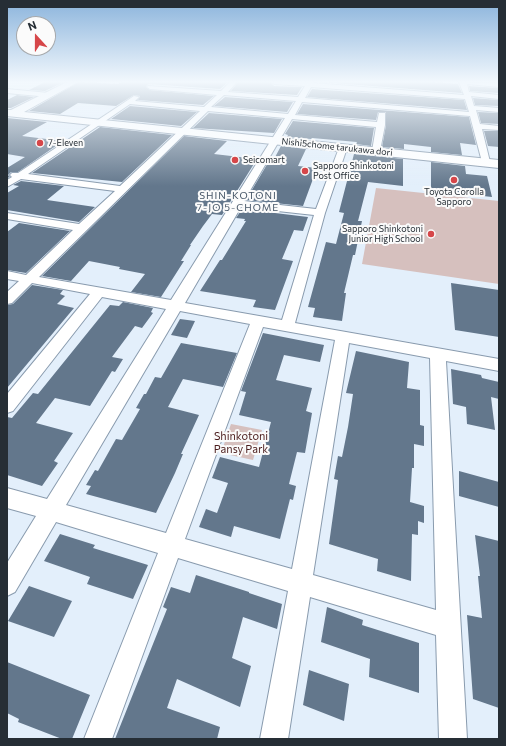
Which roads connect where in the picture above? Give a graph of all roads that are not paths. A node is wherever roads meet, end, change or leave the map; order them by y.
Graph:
1 (40, 117) edge
2 (105, 117) edge
3 (197, 117) edge
4 (290, 117) joint
5 (382, 117) edge
6 (474, 117) edge
7 (97, 122) junction
8 (380, 125) junction
9 (477, 126) junction
10 (499, 128) edge
11 (182, 131) junction
12 (275, 141) junction
13 (343, 148) junction
14 (376, 151) junction
15 (486, 162) junction
16 (499, 164) edge
17 (7, 174) edge
18 (20, 175) junction
19 (7, 184) edge
20 (122, 189) junction
21 (237, 203) junction
22 (320, 213) junction
23 (7, 216) edge
24 (82, 228) junction
25 (7, 276) edge
26 (29, 279) junction
27 (99, 292) junction
28 (7, 300) edge
29 (174, 306) junction
30 (258, 321) junction
31 (287, 326) junction
32 (343, 336) junction
33 (438, 354) junction
34 (499, 365) edge
35 (7, 406) edge
36 (7, 498) edge
37 (52, 510) junction
38 (171, 546) junction
39 (301, 583) junction
40 (7, 584) edge
41 (448, 626) junction
42 (98, 739) edge
43 (274, 739) edge
44 (453, 739) edge

1 - 7 main road, Nishi5chome tarukawa dori
2 - 7 street
3 - 11 street
4 - 8 street
4 - 12 street
5 - 8 street
6 - 9 street
7 - 11 main road, Nishi5chome tarukawa dori
7 - 18 street
8 - 14 street
9 - 10 street
9 - 15 street
11 - 12 main road, Nishi5chome tarukawa dori
11 - 20 street
12 - 13 main road, Nishi5chome tarukawa dori
12 - 21 street
13 - 14 main road, Nishi5chome tarukawa dori
13 - 22 street
14 - 15 main road, Nishi5chome tarukawa dori
15 - 16 main road, Nishi5chome tarukawa dori
17 - 18 street
18 - 19 street
18 - 20 street
20 - 24 street
21 - 22 street
21 - 29 street
22 - 31 street
23 - 24 street
24 - 26 street
25 - 26 street
26 - 27 street
26 - 28 street
27 - 29 street
27 - 35 street
29 - 30 street
29 - 37 street
30 - 31 street
30 - 38 street
31 - 32 street
32 - 33 street
32 - 39 street
33 - 34 street
33 - 41 street
36 - 37 street
37 - 38 street
37 - 40 street
38 - 39 street
38 - 42 street
39 - 41 street
39 - 43 street
41 - 44 street

